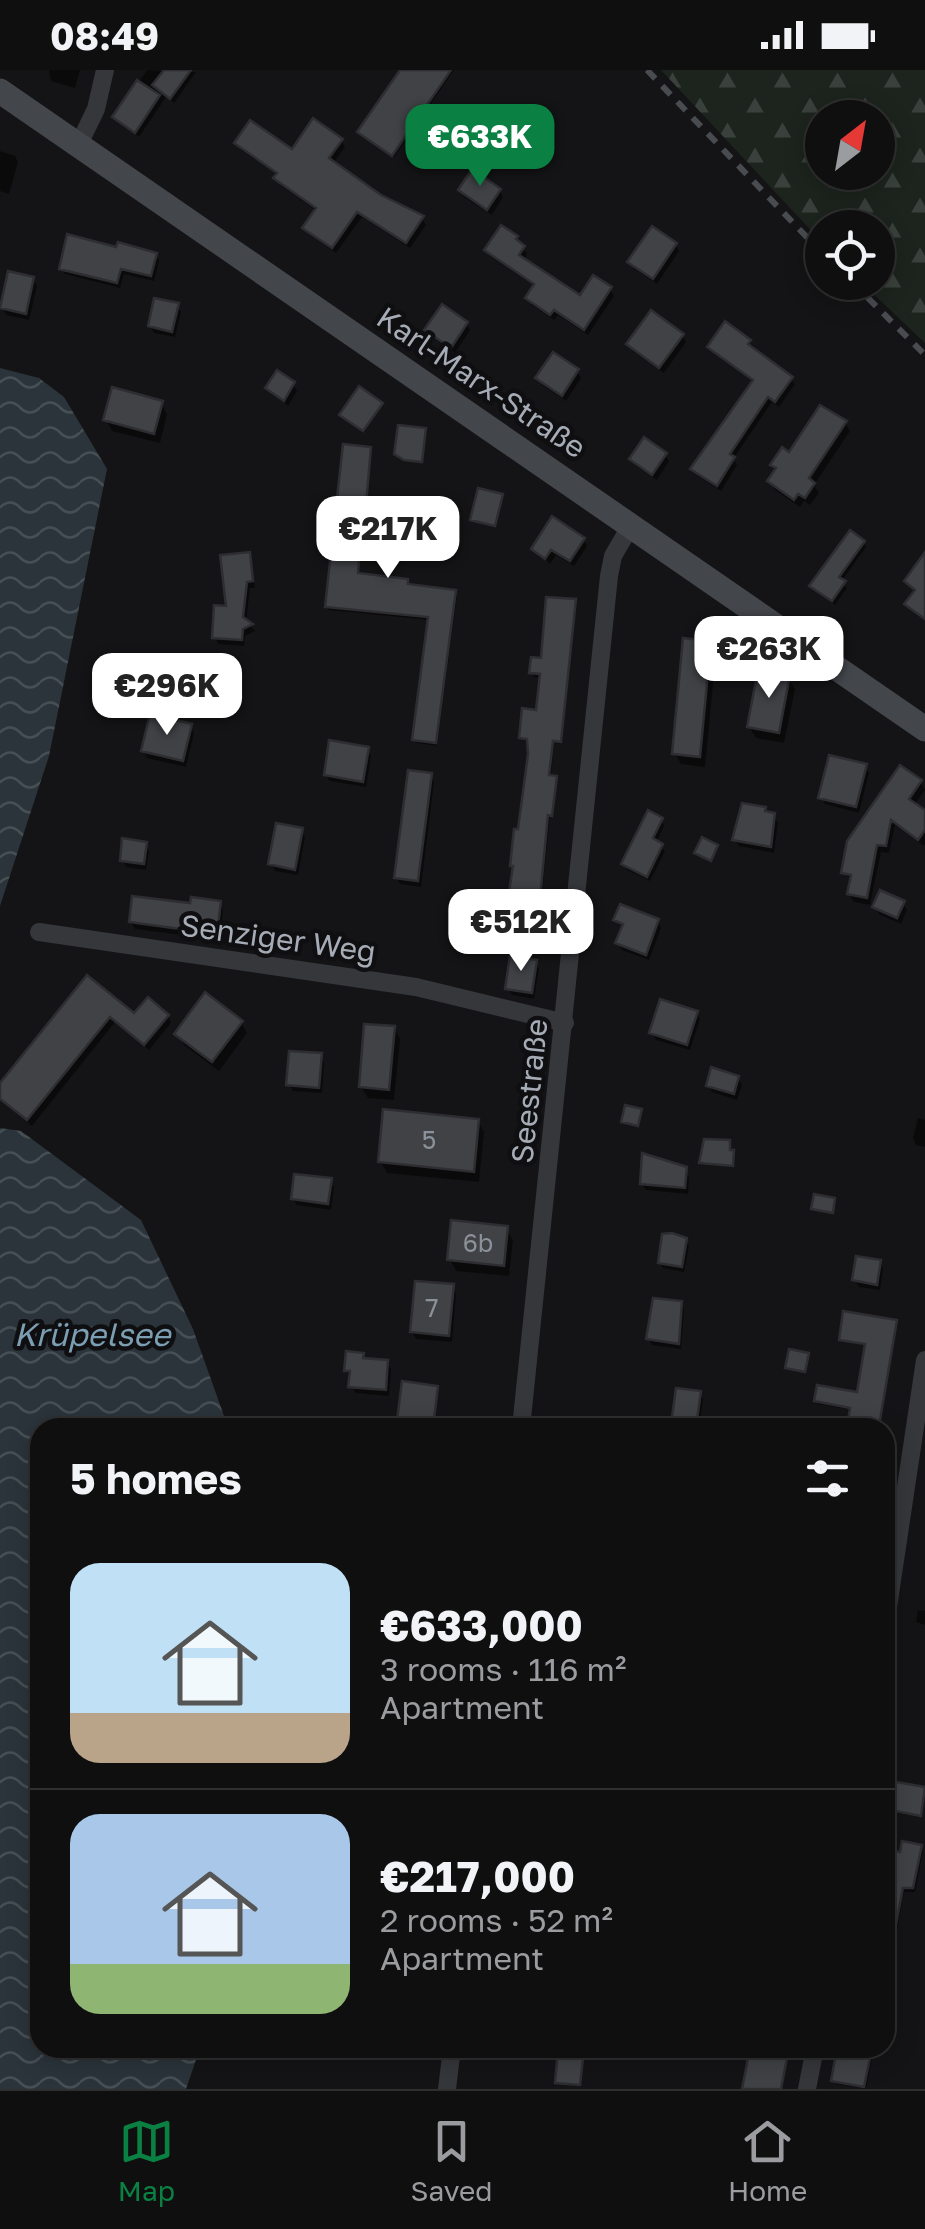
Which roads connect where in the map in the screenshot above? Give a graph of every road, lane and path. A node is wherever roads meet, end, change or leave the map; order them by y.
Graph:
1 (105, 70) edge
2 (0, 91) edge
3 (79, 144) junction
4 (630, 525) junction
5 (925, 729) edge
6 (40, 932) dead end
7 (564, 1023) junction
8 (925, 1360) edge
9 (522, 1418) edge
10 (895, 1560) edge
11 (451, 2058) edge
12 (813, 2058) edge
13 (447, 2089) edge
14 (807, 2089) edge

1 - 3 street
2 - 3 street, Karl-Marx-Straße
3 - 4 street, Karl-Marx-Straße
4 - 5 street, Karl-Marx-Straße
4 - 7 street, Seestraße
6 - 7 street, Senziger Weg
7 - 9 street, Seestraße
8 - 10 street
11 - 13 street
12 - 14 street

